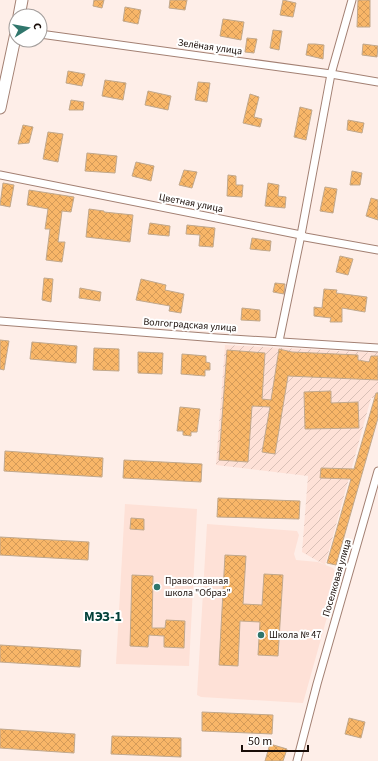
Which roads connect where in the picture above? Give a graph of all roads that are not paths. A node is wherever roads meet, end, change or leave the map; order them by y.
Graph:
1 (352, 0) edge
2 (48, 35) edge
3 (13, 48) edge
4 (331, 74) junction
5 (378, 82) edge
6 (0, 108) edge
7 (0, 175) edge
8 (301, 235) junction
9 (378, 250) edge
10 (0, 321) edge
11 (279, 341) junction
12 (378, 348) edge
13 (378, 471) edge
14 (298, 761) edge

1 - 4 street
2 - 4 street, Зелёная улица
3 - 6 main road
4 - 5 street, Зелёная улица
4 - 8 street
7 - 8 street, Цветная улица
8 - 9 street, Цветная улица
8 - 11 street
10 - 11 street, Волгоградская улица
11 - 12 street, Волгоградская улица
13 - 14 street, Поселковая улица

